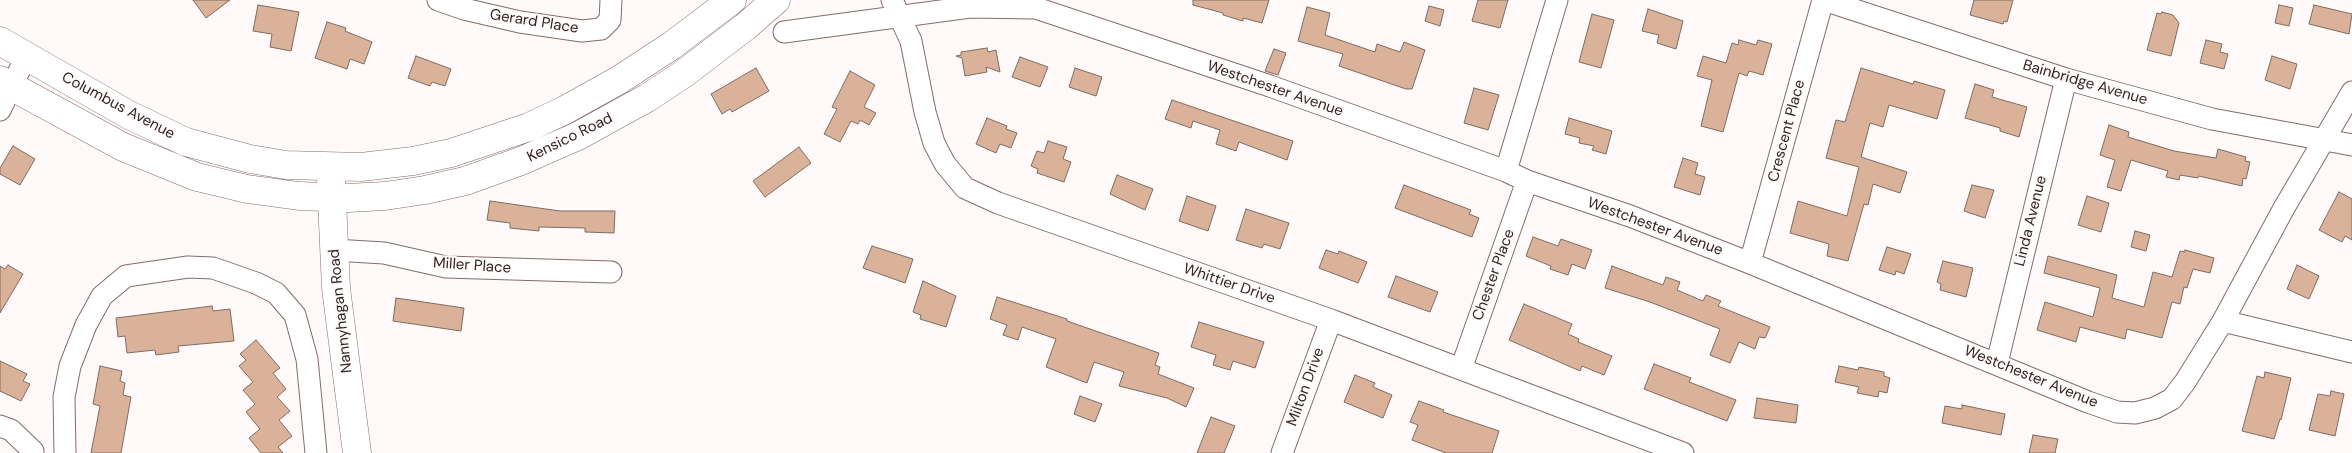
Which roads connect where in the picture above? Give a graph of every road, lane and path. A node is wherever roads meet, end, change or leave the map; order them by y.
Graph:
1 (438, 0) edge
2 (611, 0) edge
3 (732, 0) edge
4 (776, 0) edge
5 (1557, 0) edge
6 (1824, 0) edge
7 (897, 9) edge
8 (784, 32) dead end
9 (0, 41) edge
10 (26, 57) junction
11 (2066, 79) junction
12 (5, 83) edge
13 (2352, 92) edge
14 (0, 110) edge
15 (2324, 138) junction
16 (2352, 145) edge
17 (331, 168) junction
18 (1506, 171) junction
19 (1527, 181) junction
20 (332, 198) junction
21 (334, 250) junction
22 (1750, 263) junction
23 (611, 272) dead end
24 (1331, 320) junction
25 (2222, 321) junction
26 (2352, 352) edge
27 (1997, 362) junction
28 (1461, 369) junction
29 (0, 426) edge
30 (33, 451) dead end
31 (65, 453) edge
32 (316, 453) edge
33 (357, 453) edge
34 (1282, 453) edge
35 (1683, 453) edge

1 - 2 street, Gerard Place
3 - 17 street, Kensico Road
4 - 20 street, Kensico Road
5 - 18 street
6 - 11 street, Bainbridge Avenue
6 - 22 street, Crescent Place
7 - 8 street, Westchester Avenue
7 - 18 street, Westchester Avenue
7 - 24 street, Whittier Drive
9 - 10 street, Columbus Avenue
10 - 12 street
10 - 17 street, Columbus Avenue
11 - 15 street, Bainbridge Avenue
11 - 27 street, Linda Avenue
12 - 14 street
12 - 20 street
13 - 15 street, Westchester Avenue
15 - 16 street, Bainbridge Avenue
15 - 25 street, Westchester Avenue
17 - 20 street, Nannyhagan Road
18 - 19 street, Westchester Avenue
19 - 22 street, Westchester Avenue
19 - 28 street, Chester Place
20 - 21 street, Nannyhagan Road
21 - 23 street, Miller Place
21 - 33 street, Nannyhagan Road
22 - 27 street, Westchester Avenue
24 - 28 street, Whittier Drive
24 - 34 street, Milton Drive
25 - 26 street
25 - 27 street, Westchester Avenue
28 - 35 street, Whittier Drive
29 - 30 street
31 - 32 street

